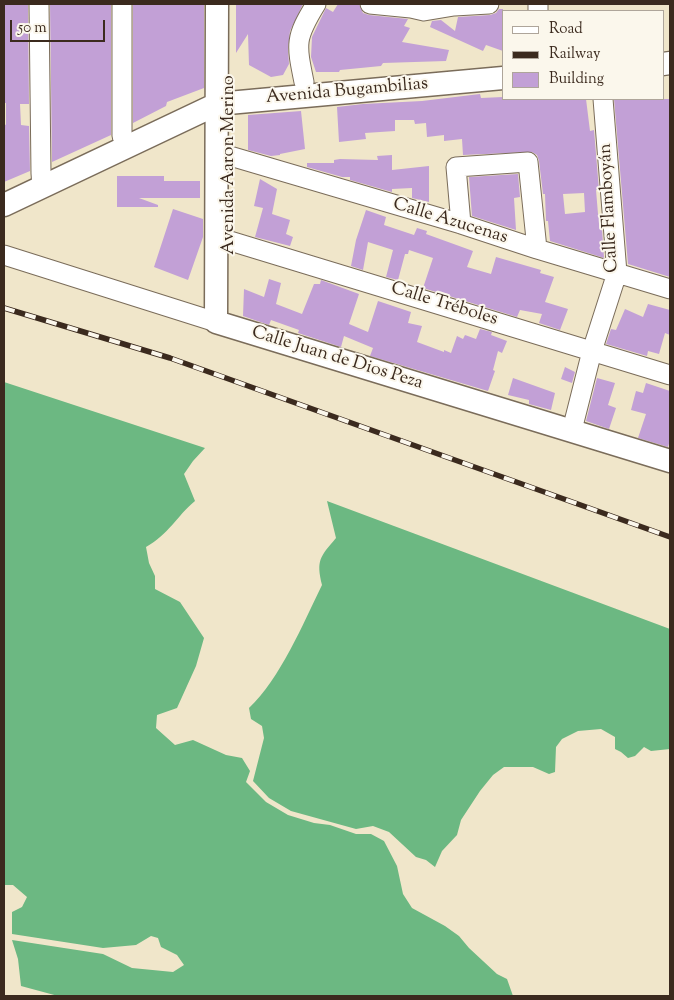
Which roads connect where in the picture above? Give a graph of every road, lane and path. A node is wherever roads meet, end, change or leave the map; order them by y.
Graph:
1 (39, 4) edge
2 (122, 4) edge
3 (217, 4) edge
4 (231, 4) edge
5 (316, 4) edge
6 (370, 4) edge
7 (490, 4) edge
8 (455, 5) edge
9 (502, 65) edge
10 (502, 78) edge
11 (304, 82) junction
12 (224, 97) junction
13 (603, 100) edge
14 (122, 136) junction
15 (230, 156) junction
16 (41, 180) junction
17 (4, 188) edge
18 (4, 204) edge
19 (461, 224) junction
20 (223, 238) junction
21 (537, 249) junction
22 (4, 255) edge
23 (617, 274) junction
24 (670, 289) edge
25 (223, 324) junction
26 (592, 351) junction
27 (670, 375) edge
28 (572, 430) junction
29 (670, 461) edge

1 - 16 street
2 - 14 street
3 - 12 main road, Avenida Aaron Merino
4 - 12 main road, Avenida Aaron Merino
5 - 11 street
6 - 8 street
7 - 8 street
9 - 11 main road, Avenida Bugambilias
10 - 12 main road, Avenida Bugambilias
11 - 12 main road, Avenida Bugambilias
12 - 14 main road, Avenida Bugambilias
12 - 15 main road, Avenida Aaron Merino
12 - 16 main road, Avenida Bugambilias
12 - 20 main road, Avenida Aaron Merino
13 - 23 street, Calle Flamboyán
14 - 16 main road, Avenida Bugambilias
15 - 19 street, Calle Azucenas
15 - 20 main road, Avenida Aaron Merino
16 - 17 main road, Avenida Bugambilias
16 - 18 main road, Avenida Bugambilias
19 - 21 street, Calle Azucenas
19 - 21 street
20 - 25 main road, Avenida Aaron Merino
20 - 26 street, Calle Tréboles
21 - 23 street, Calle Azucenas
22 - 25 street, Calle Juan de Dios Peza
23 - 24 street, Calle Azucenas
23 - 26 street, Calle Flamboyán
25 - 28 main road, Calle Juan de Dios Peza
26 - 27 street, Calle Tréboles
26 - 28 street, Calle Flamboyán
28 - 29 main road, Calle Juan de Dios Peza

